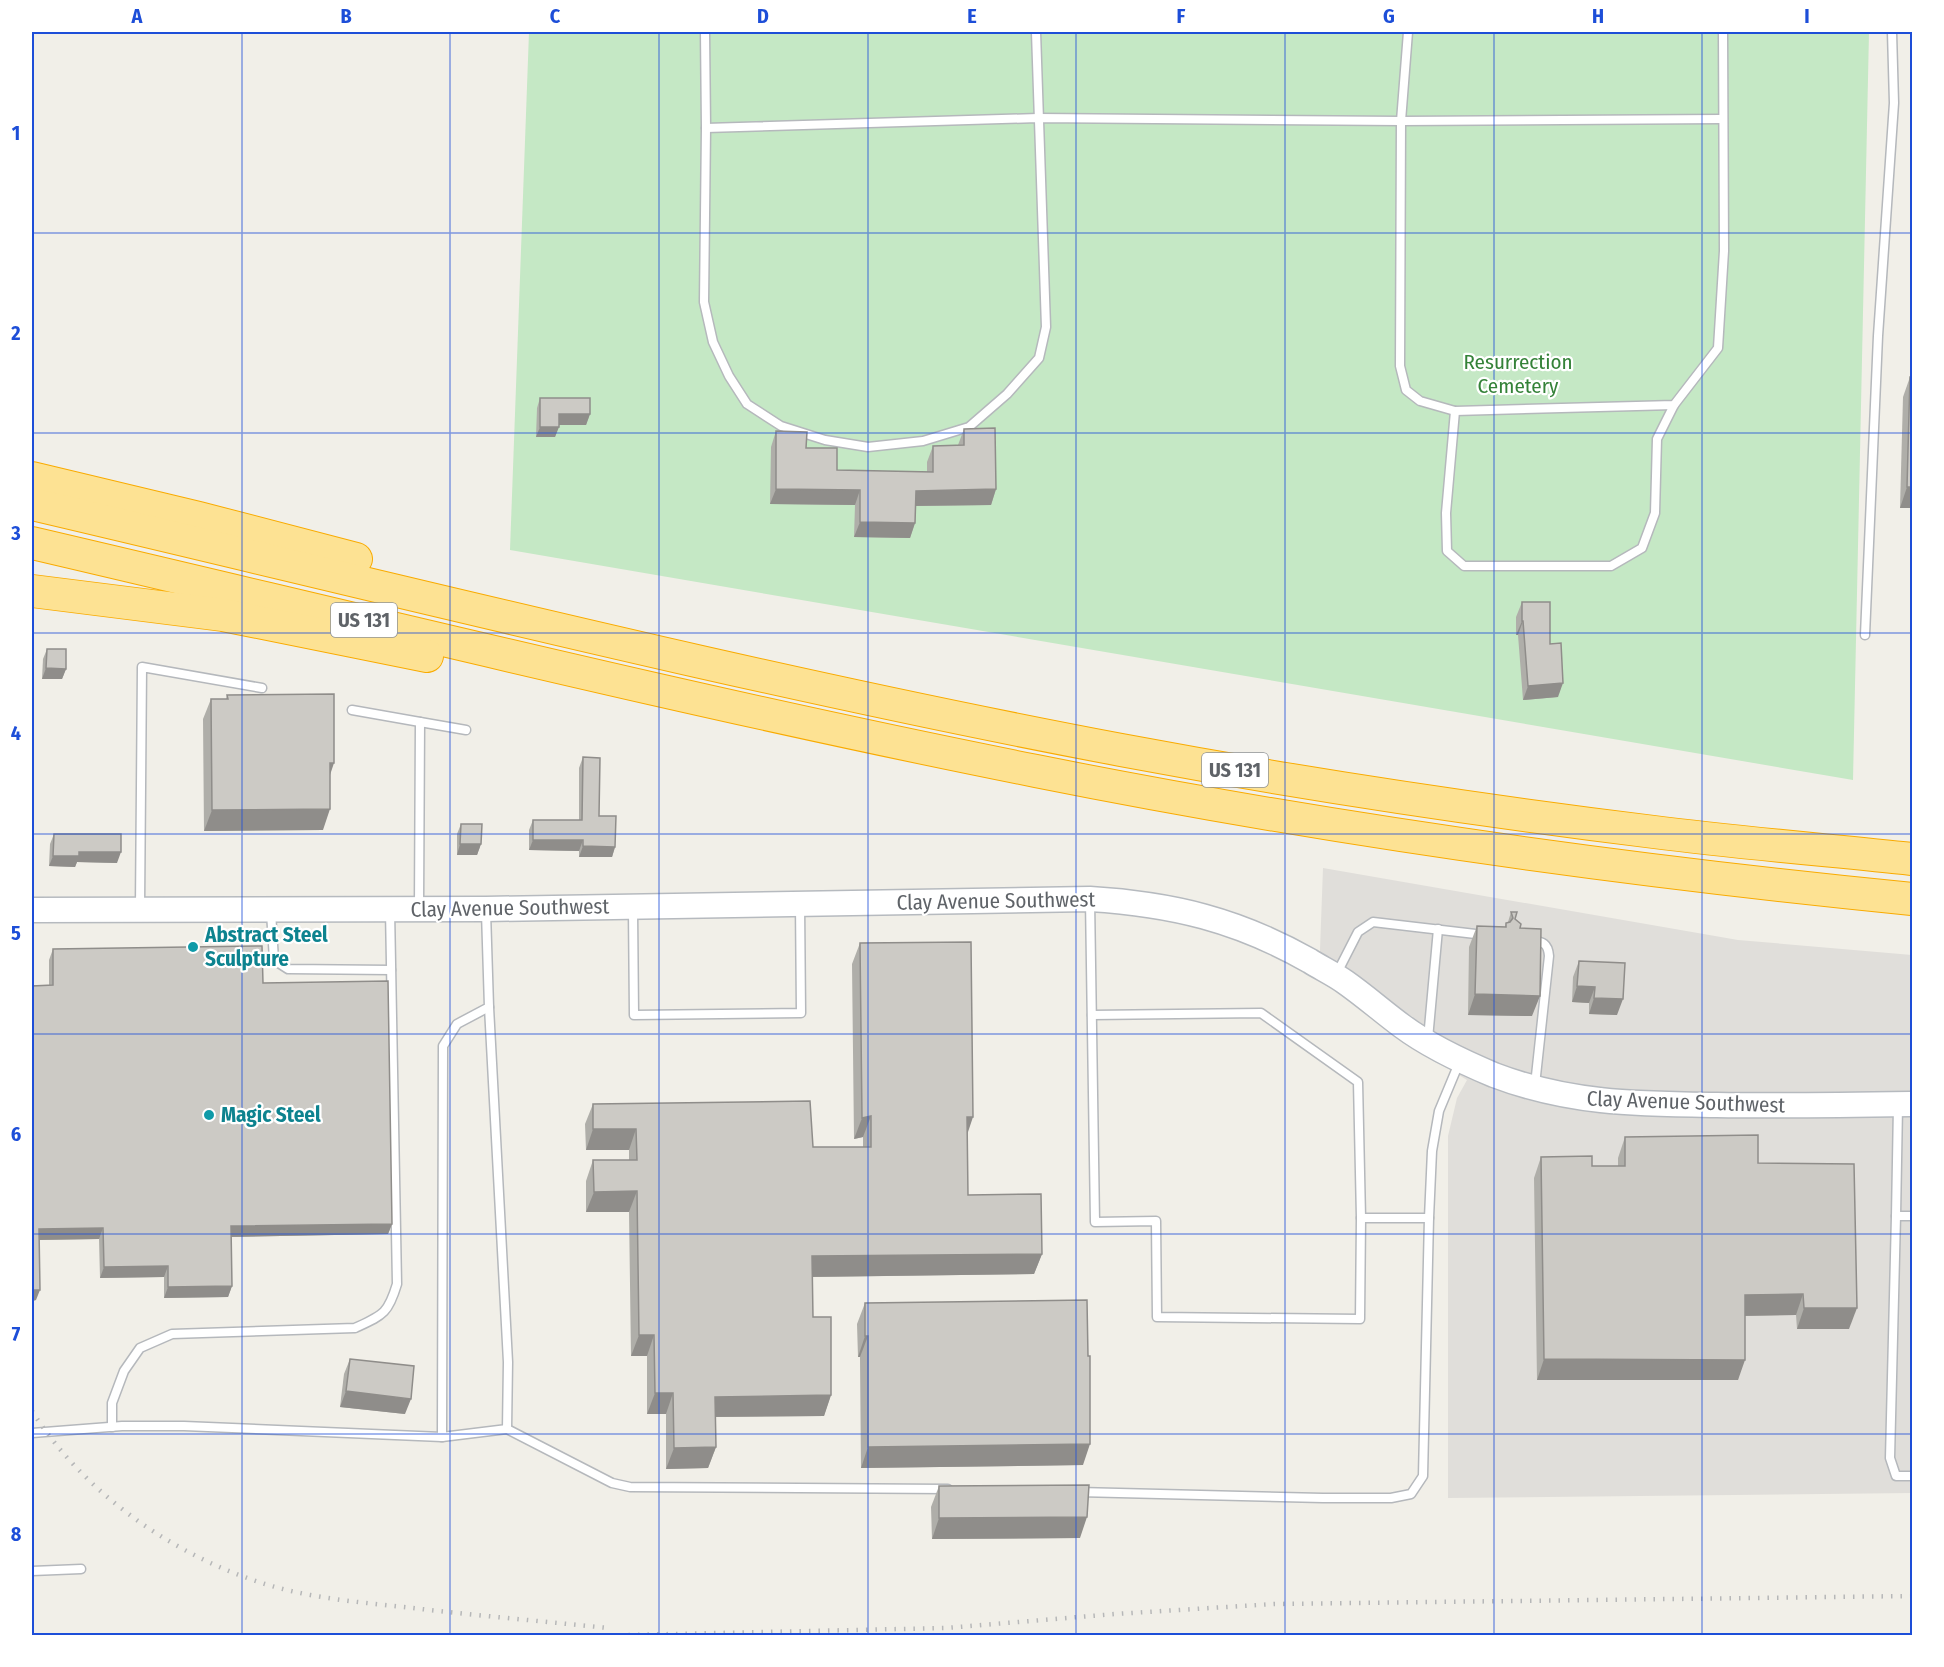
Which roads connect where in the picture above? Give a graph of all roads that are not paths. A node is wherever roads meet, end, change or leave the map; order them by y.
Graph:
1 (705, 32) edge
2 (1036, 32) edge
3 (1408, 32) edge
4 (1723, 32) edge
5 (1892, 32) edge
6 (1038, 118) junction
7 (1722, 118) junction
8 (1401, 121) junction
9 (706, 128) junction
10 (1674, 405) junction
11 (1455, 411) junction
12 (32, 478) edge
13 (32, 504) edge
14 (32, 543) edge
15 (32, 591) edge
16 (567, 630) junction
17 (1865, 635) dead end
18 (262, 688) dead end
19 (697, 698) junction
20 (352, 710) dead end
21 (420, 722) junction
22 (466, 730) dead end
23 (1912, 860) edge
24 (1090, 899) junction
25 (1912, 899) edge
26 (800, 904) junction
27 (633, 907) junction
28 (486, 909) junction
29 (32, 910) edge
30 (140, 910) junction
31 (271, 910) junction
32 (390, 910) junction
33 (419, 910) junction
34 (1438, 929) junction
35 (1489, 936) edge
36 (1521, 939) edge
37 (391, 970) junction
38 (1335, 976) junction
39 (489, 1007) junction
40 (1092, 1015) junction
41 (1427, 1042) junction
42 (1461, 1060) junction
43 (1534, 1088) junction
44 (1905, 1104) edge
45 (1896, 1216) junction
46 (1912, 1216) edge
47 (1361, 1218) junction
48 (1429, 1218) junction
49 (111, 1427) junction
50 (507, 1429) junction
51 (32, 1432) edge
52 (442, 1437) junction
53 (1912, 1476) edge
54 (952, 1489) edge
55 (1068, 1492) edge
56 (81, 1569) dead end
57 (32, 1571) edge

1 - 9 lane
2 - 6 lane
3 - 8 lane
4 - 7 lane
5 - 17 lane
6 - 8 lane
6 - 9 lane
6 - 9 lane
7 - 8 lane
7 - 10 lane
8 - 11 lane
10 - 11 lane
10 - 11 lane
12 - 16 highway
13 - 16 highway, US 131
14 - 19 highway, US 131
15 - 19 highway
16 - 23 highway, US 131
18 - 30 lane
19 - 25 highway, US 131
20 - 21 lane
21 - 22 lane
21 - 33 lane
24 - 26 street, Clay Avenue Southwest
24 - 38 street, Clay Avenue Southwest
24 - 40 lane
26 - 27 street, Clay Avenue Southwest
26 - 27 lane
27 - 28 street, Clay Avenue Southwest
28 - 33 street, Clay Avenue Southwest
28 - 39 lane
29 - 30 street, Clay Avenue Southwest
30 - 31 street, Clay Avenue Southwest
31 - 32 street, Clay Avenue Southwest
31 - 37 lane
32 - 33 street, Clay Avenue Southwest
32 - 37 lane
34 - 35 lane
34 - 38 lane
34 - 41 lane
36 - 43 lane
37 - 49 lane
38 - 41 street, Clay Avenue Southwest
39 - 50 lane
39 - 52 lane
40 - 47 lane
40 - 47 lane
41 - 42 street, Clay Avenue Southwest
42 - 43 street, Clay Avenue Southwest
42 - 48 lane
43 - 44 street, Clay Avenue Southwest
44 - 45 lane
45 - 46 lane
45 - 53 lane
47 - 48 lane
48 - 55 lane
49 - 51 lane
49 - 52 lane
50 - 52 lane
50 - 54 lane
56 - 57 lane

